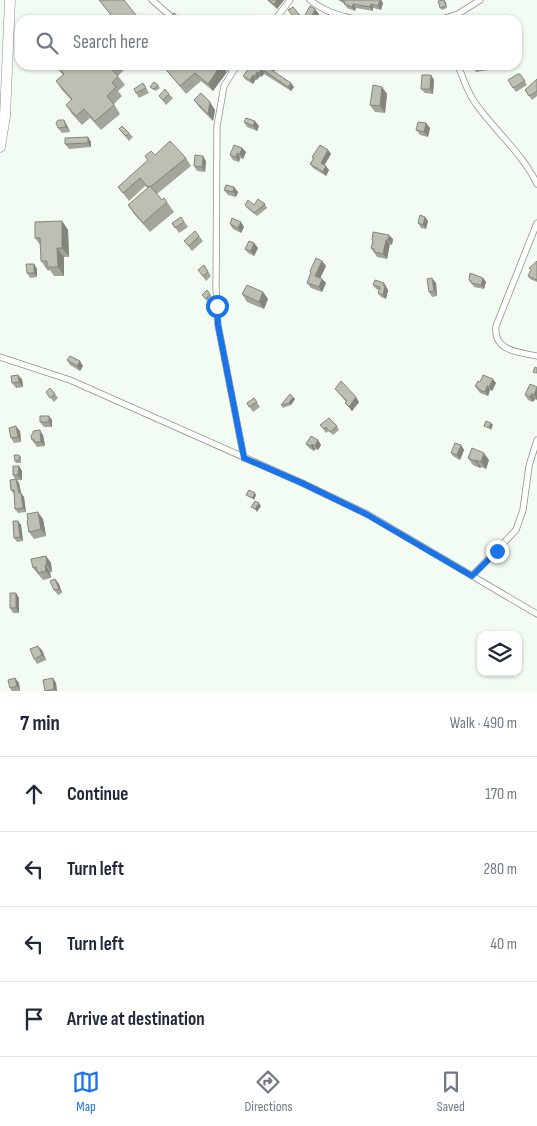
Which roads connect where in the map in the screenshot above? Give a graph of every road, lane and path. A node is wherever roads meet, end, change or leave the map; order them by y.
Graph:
1 (10, 0) edge
2 (152, 0) edge
3 (290, 0) edge
4 (310, 0) edge
5 (480, 0) edge
6 (169, 15) edge
7 (279, 15) edge
8 (338, 15) edge
9 (455, 15) edge
10 (460, 70) edge
11 (233, 71) edge
12 (0, 147) edge
13 (537, 184) edge
14 (537, 223) edge
15 (537, 356) edge
16 (0, 357) edge
17 (537, 440) edge
18 (244, 458) junction
19 (472, 576) junction
20 (537, 614) edge

1 - 12 highway
2 - 6 street
3 - 7 street
4 - 8 street
5 - 9 street
10 - 13 street
11 - 18 street
14 - 15 street
16 - 18 street
17 - 19 street
18 - 19 street
19 - 20 street

